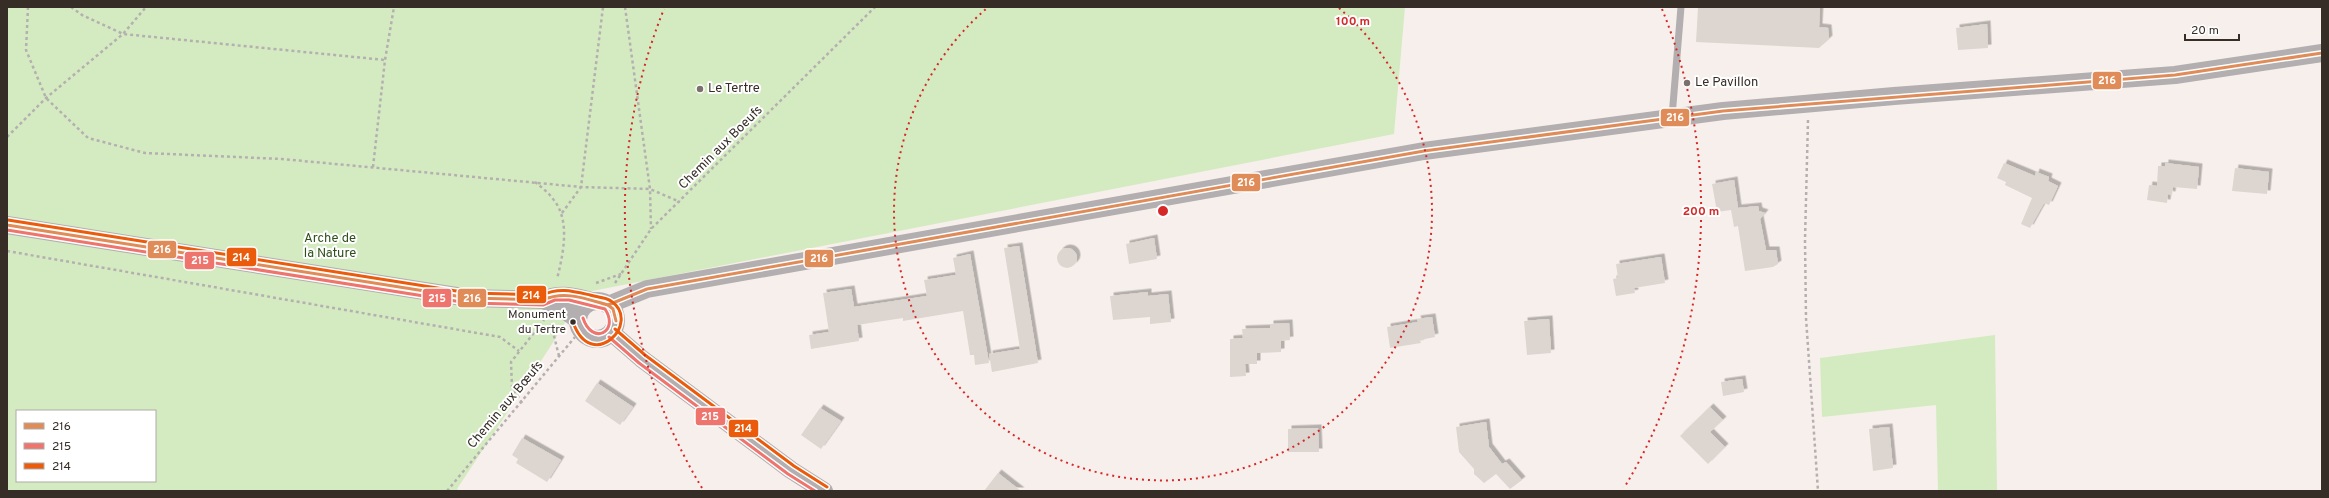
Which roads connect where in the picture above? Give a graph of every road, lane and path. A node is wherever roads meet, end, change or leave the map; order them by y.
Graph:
1 (28, 7) edge
2 (71, 7) edge
3 (146, 7) edge
4 (394, 7) edge
5 (603, 7) edge
6 (625, 7) edge
7 (875, 7) edge
8 (1681, 7) edge
9 (123, 34) junction
10 (2322, 53) edge
11 (385, 60) junction
12 (46, 98) junction
13 (1809, 104) junction
14 (1672, 119) junction
15 (7, 137) edge
16 (373, 167) junction
17 (534, 182) junction
18 (581, 187) junction
19 (650, 189) junction
20 (680, 202) junction
21 (562, 213) junction
22 (7, 225) edge
23 (651, 229) junction
24 (7, 252) edge
25 (621, 274) dead end
26 (555, 287) dead end
27 (600, 303) junction
28 (546, 307) junction
29 (551, 321) dead end
30 (579, 326) junction
31 (612, 333) junction
32 (519, 351) junction
33 (559, 356) junction
34 (522, 403) junction
35 (447, 491) edge
36 (824, 491) edge
37 (1818, 491) edge

1 - 12 path
2 - 9 path
3 - 9 path
4 - 11 path
5 - 18 path
6 - 19 path
7 - 20 path, Chemin aux Boeufs
8 - 14 lane
9 - 11 path
9 - 12 path
10 - 13 street
11 - 16 path
12 - 15 path
12 - 16 path
13 - 14 street
13 - 37 path
14 - 27 street
16 - 17 path
17 - 18 path
17 - 21 path
18 - 19 path
18 - 21 path
19 - 20 path
19 - 23 path
20 - 23 path, Chemin aux Boeufs
21 - 26 path
22 - 28 street
23 - 25 path, Chemin aux Boeufs
24 - 32 path
27 - 28 street
27 - 30 street
27 - 31 street
28 - 30 street
28 - 32 path
29 - 33 path
30 - 31 street
30 - 33 path, Chemin aux Bœufs
31 - 36 street
32 - 34 path
33 - 34 path, Chemin aux Bœufs
34 - 35 path, Chemin aux Bœufs

